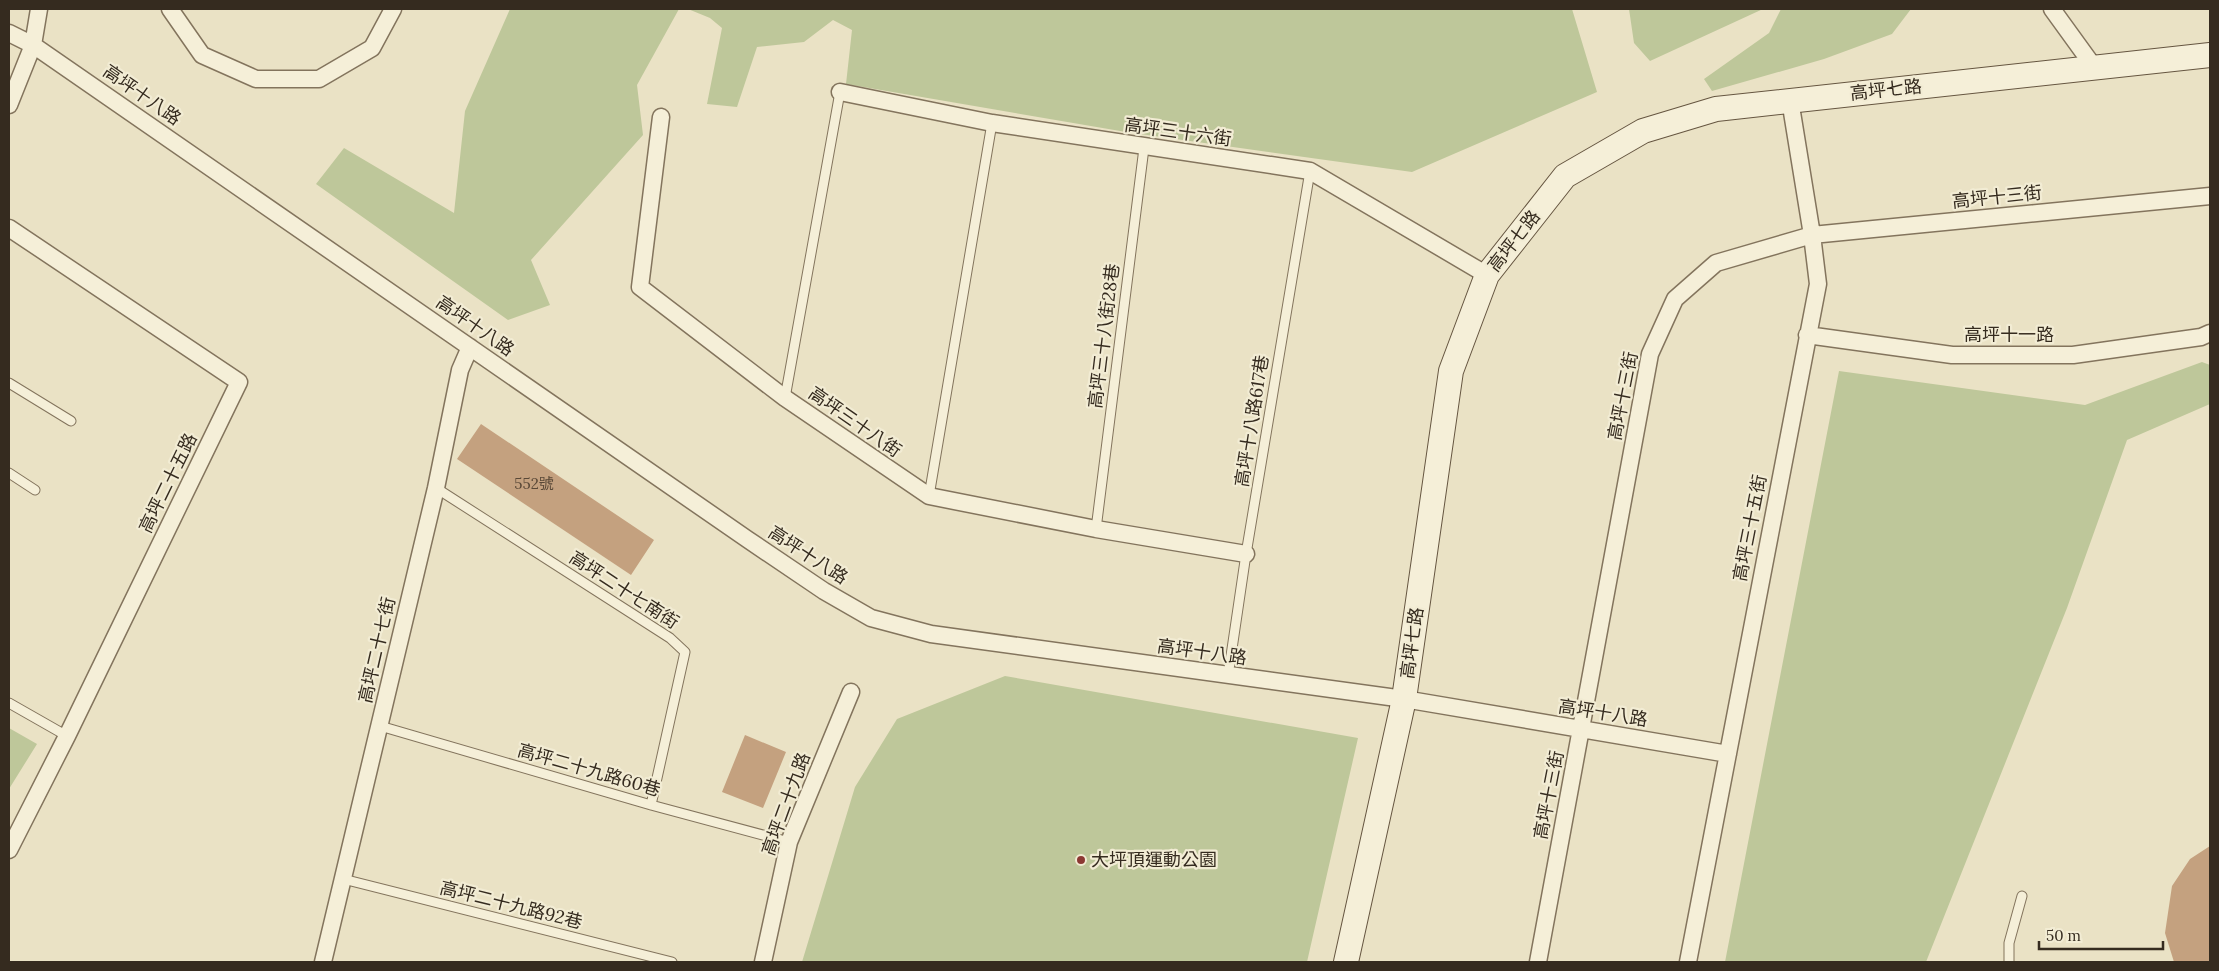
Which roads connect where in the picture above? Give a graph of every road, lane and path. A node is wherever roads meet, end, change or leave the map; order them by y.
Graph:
1 (39, 9) edge
2 (170, 9) edge
3 (393, 9) edge
4 (2052, 9) edge
5 (9, 33) edge
6 (33, 45) junction
7 (2210, 54) edge
8 (2094, 67) junction
9 (840, 92) joint
10 (1790, 100) junction
11 (9, 106) edge
12 (661, 117) dead end
13 (992, 123) junction
14 (1144, 148) junction
15 (1310, 171) junction
16 (2210, 196) edge
17 (9, 228) edge
18 (1812, 235) junction
19 (1487, 275) junction
20 (2210, 333) edge
21 (1807, 335) junction
22 (470, 347) junction
23 (9, 383) edge
24 (785, 398) junction
25 (71, 421) dead end
26 (9, 473) edge
27 (436, 488) junction
28 (35, 490) dead end
29 (929, 496) junction
30 (1096, 529) junction
31 (1246, 554) junction
32 (1228, 676) junction
33 (851, 692) dead end
34 (1404, 699) junction
35 (9, 703) edge
36 (380, 726) junction
37 (1582, 730) junction
38 (67, 736) junction
39 (1728, 754) junction
40 (651, 805) junction
41 (789, 842) junction
42 (9, 849) edge
43 (342, 880) junction
44 (2022, 896) dead end
45 (323, 962) edge
46 (672, 962) edge
47 (762, 962) edge
48 (1346, 962) edge
49 (1538, 962) edge
50 (1688, 962) edge
51 (2009, 962) edge

1 - 6 street
2 - 3 street
4 - 8 street
5 - 6 street, 高坪十八路
6 - 11 street
6 - 22 street, 高坪十八路
7 - 8 street, 高坪七路
8 - 10 street, 高坪七路
9 - 13 street, 高坪三十六街
9 - 24 lane
10 - 18 street, 高坪三十五街
10 - 19 street, 高坪七路
12 - 24 street, 高坪三十八街
13 - 14 street, 高坪三十六街
13 - 29 lane
14 - 15 street, 高坪三十六街
14 - 30 lane, 高坪三十八街28巷
15 - 19 street, 高坪三十六街
15 - 31 lane, 高坪十八路617巷
16 - 18 street, 高坪十三街
17 - 38 street, 高坪二十五路
18 - 21 street, 高坪三十五街
18 - 37 street, 高坪十三街
19 - 34 street, 高坪七路
20 - 21 street, 高坪十一路
21 - 39 street, 高坪三十五街
22 - 27 street, 高坪二十七街
22 - 32 street, 高坪十八路
23 - 25 lane
24 - 29 street, 高坪三十八街
26 - 28 lane
27 - 36 street, 高坪二十七街
27 - 40 lane, 高坪二十七南街
29 - 30 street, 高坪三十八街
30 - 31 street, 高坪三十八街
31 - 32 lane, 高坪十八路617巷
32 - 34 street, 高坪十八路
33 - 41 street, 高坪二十九路
34 - 37 street, 高坪十八路
34 - 48 street, 高坪七路
35 - 38 lane
36 - 40 lane, 高坪二十九路60巷
36 - 43 street, 高坪二十七街
37 - 39 street, 高坪十八路
37 - 49 street, 高坪十三街
38 - 42 street, 高坪二十五路
39 - 50 street, 高坪三十五街
40 - 41 lane, 高坪二十九路60巷
41 - 47 street, 高坪二十九路
43 - 45 street, 高坪二十七街
43 - 46 lane, 高坪二十九路92巷
44 - 51 lane

